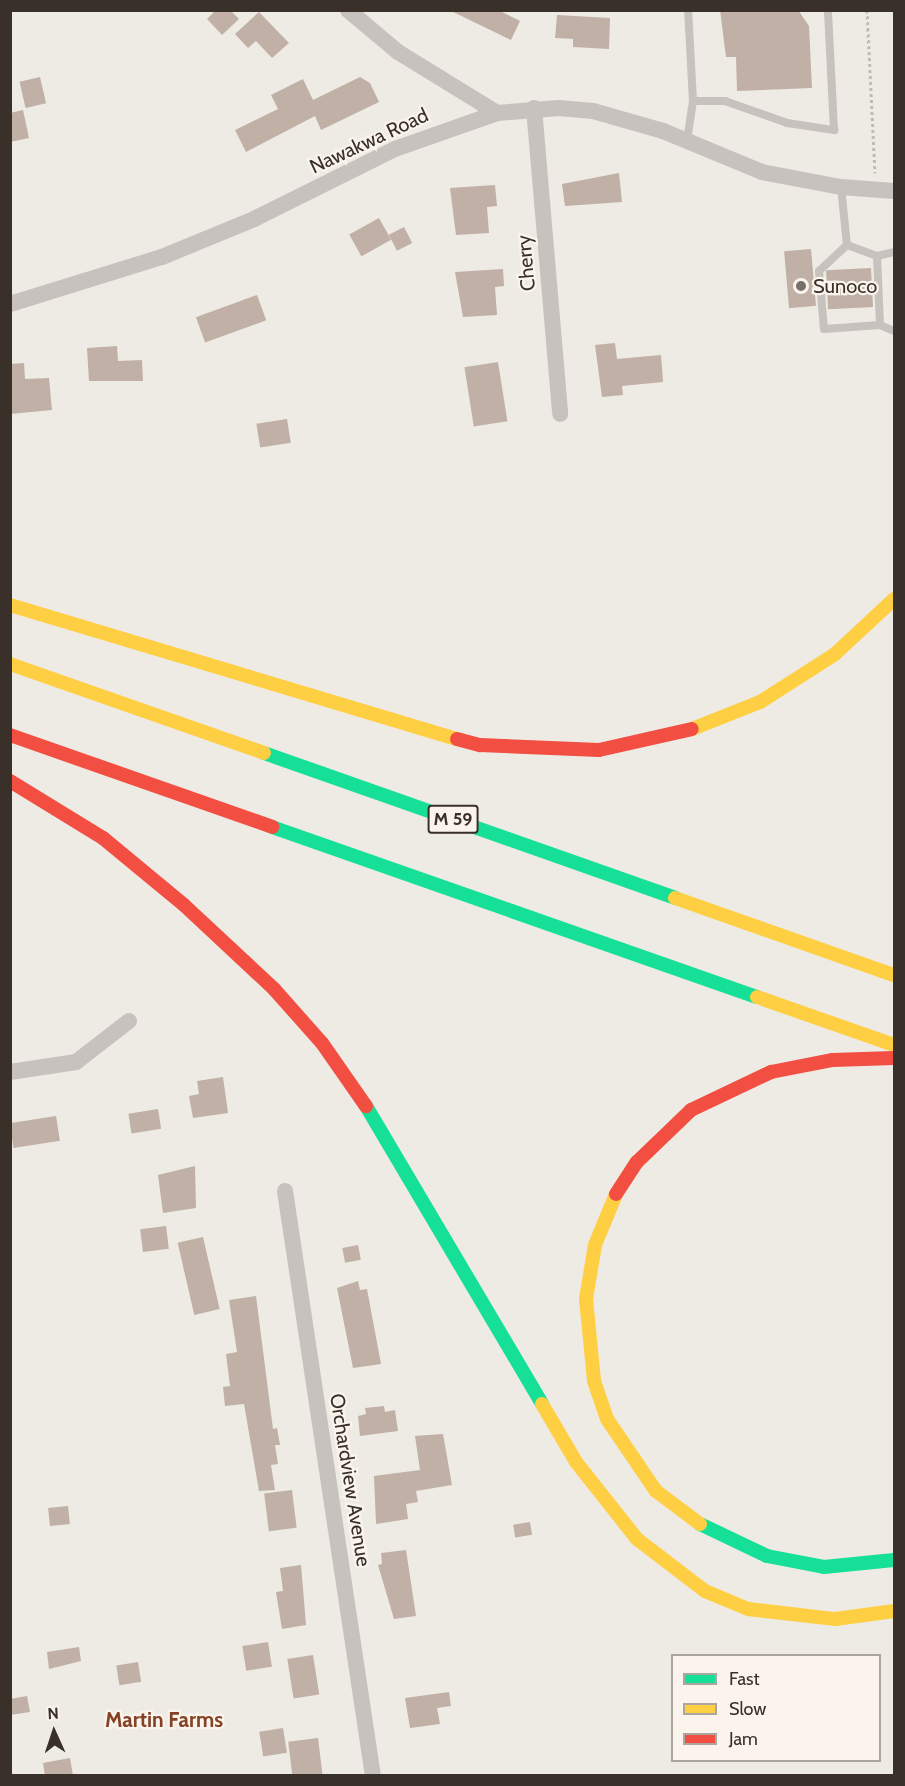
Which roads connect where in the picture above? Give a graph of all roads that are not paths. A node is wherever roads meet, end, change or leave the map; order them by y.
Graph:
1 (348, 10) edge
2 (688, 10) edge
3 (828, 10) edge
4 (693, 101) junction
5 (534, 108) junction
6 (498, 113) junction
7 (687, 143) junction
8 (841, 188) junction
9 (894, 191) edge
10 (847, 245) junction
11 (894, 252) edge
12 (877, 256) junction
13 (10, 304) edge
14 (880, 325) junction
15 (894, 331) edge
16 (560, 414) dead end
17 (894, 598) edge
18 (10, 605) edge
19 (10, 664) edge
20 (10, 735) edge
21 (10, 781) edge
22 (894, 975) edge
23 (129, 1021) dead end
24 (894, 1046) edge
25 (894, 1058) edge
26 (10, 1072) edge
27 (285, 1191) dead end
28 (894, 1560) edge
29 (894, 1611) edge
30 (373, 1776) edge

1 - 6 street
2 - 4 lane
3 - 4 lane
4 - 7 lane
5 - 6 street, Nawakwa Road
5 - 7 street, Nawakwa Road
5 - 16 street, Cherry
6 - 13 street, Nawakwa Road
7 - 8 street, Nawakwa Road
8 - 9 street, Nawakwa Road
8 - 10 lane
10 - 12 lane
10 - 14 lane
11 - 12 lane
12 - 14 lane
14 - 15 lane
17 - 18 highway
19 - 22 highway, M 59
20 - 24 highway
21 - 29 highway
23 - 26 street
25 - 28 highway
27 - 30 street, Orchardview Avenue

